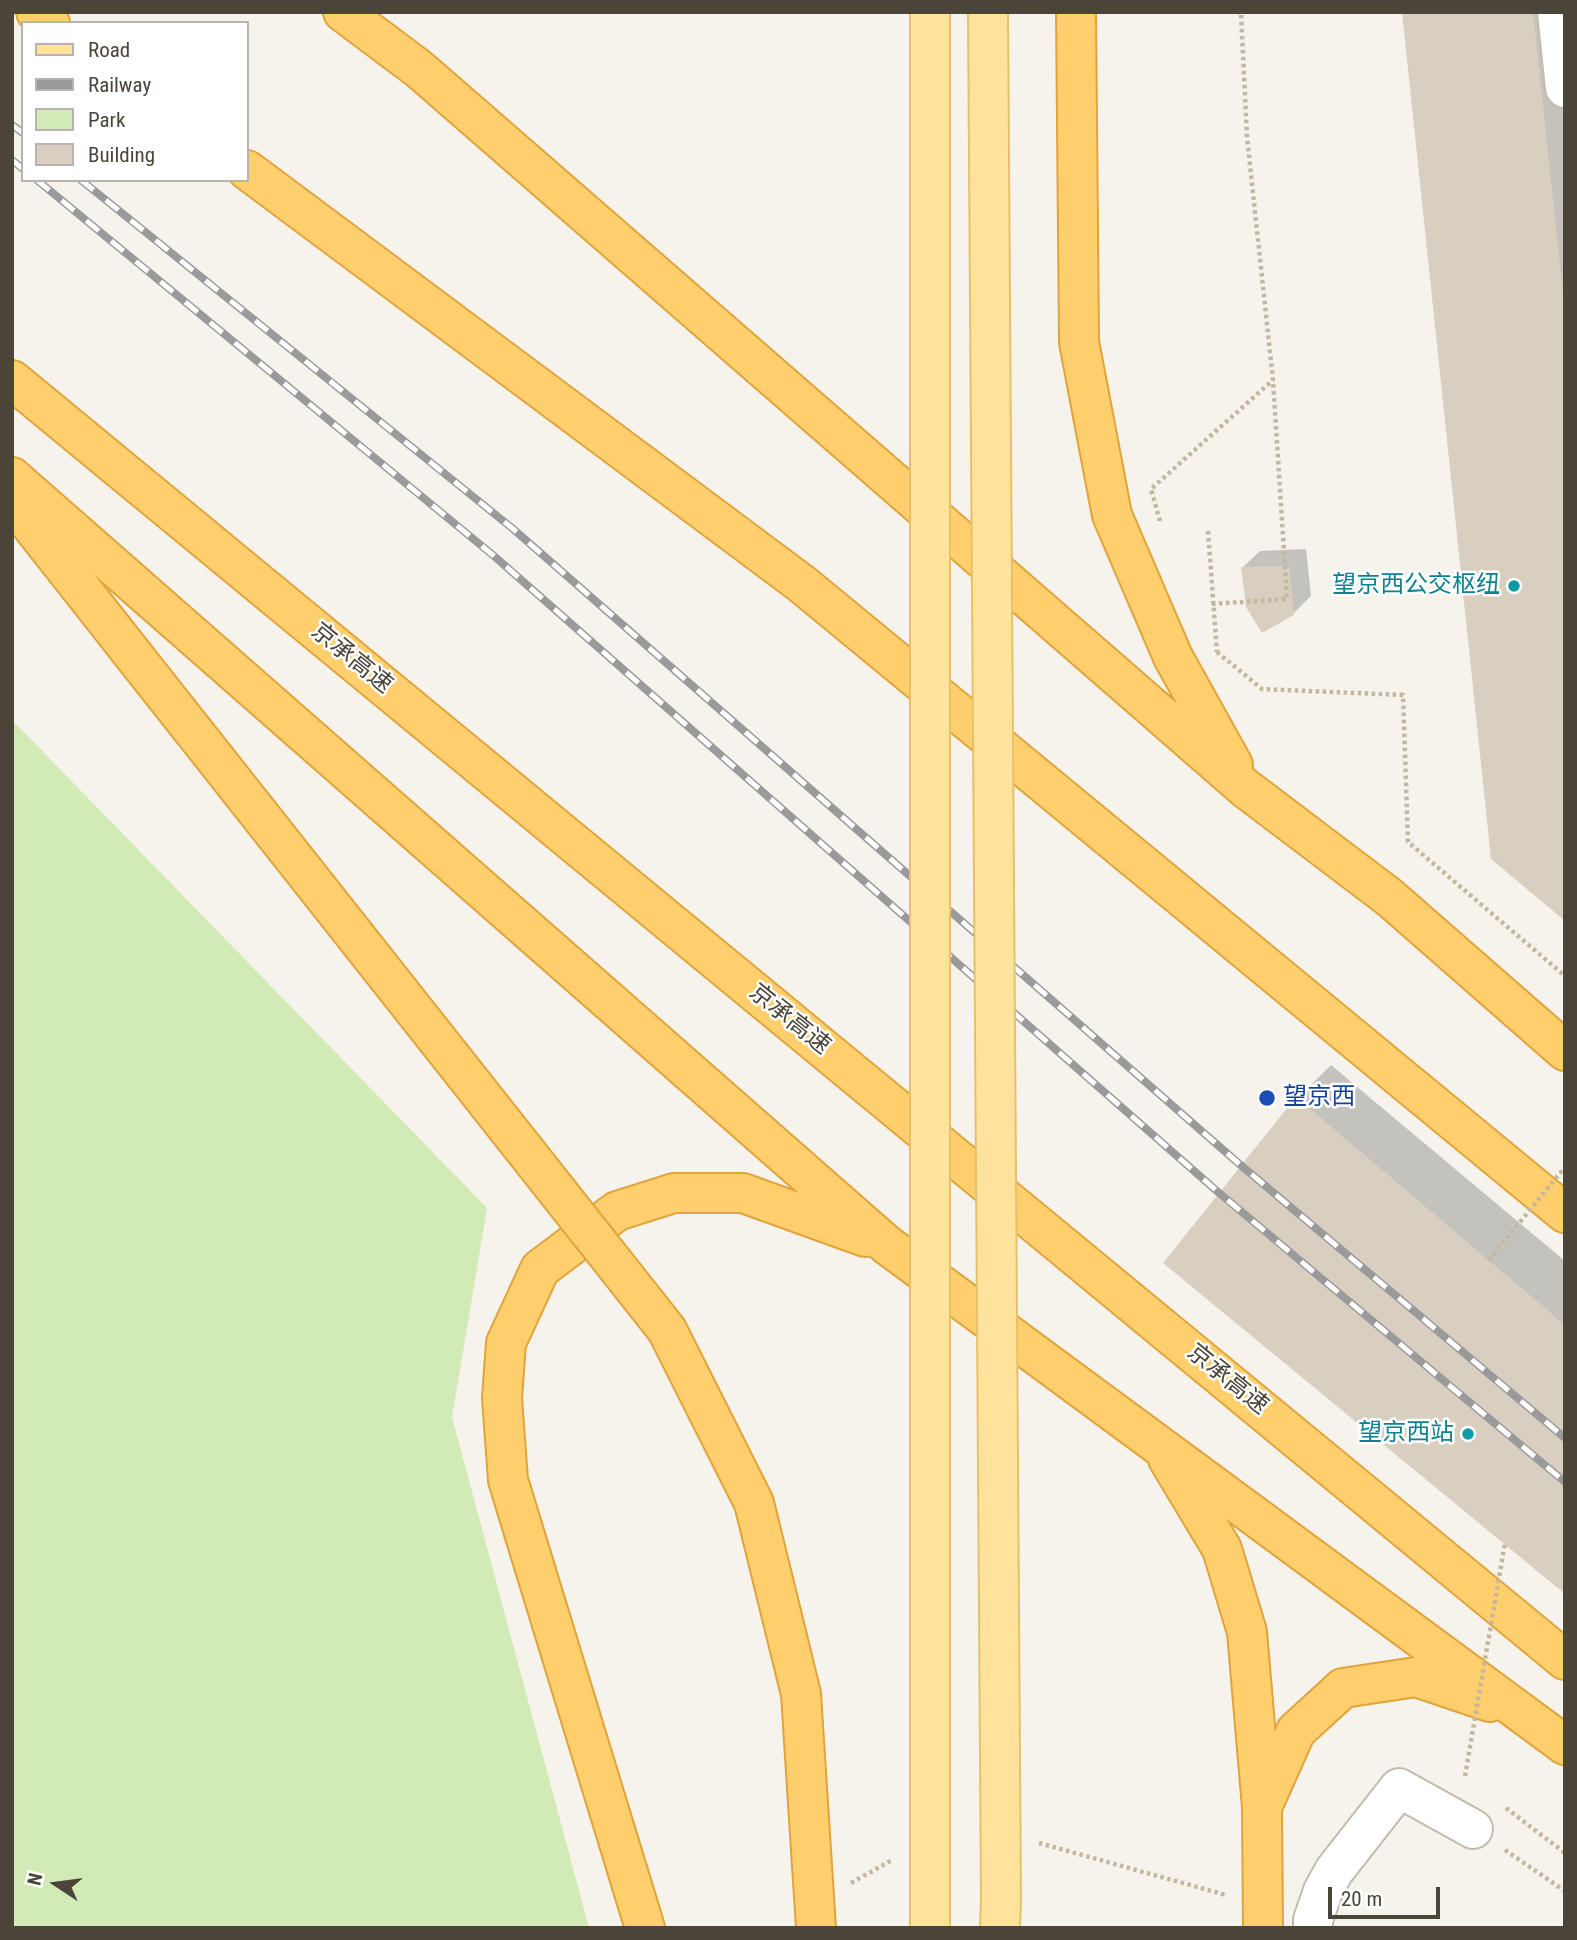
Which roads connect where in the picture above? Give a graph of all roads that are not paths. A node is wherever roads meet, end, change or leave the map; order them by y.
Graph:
1 (343, 12) edge
2 (385, 12) edge
3 (930, 12) edge
4 (988, 12) edge
5 (1076, 12) edge
6 (1557, 12) edge
7 (419, 69) junction
8 (1565, 88) edge
9 (248, 171) edge
10 (12, 380) edge
11 (12, 477) edge
12 (12, 501) edge
13 (1245, 788) junction
14 (1565, 1051) edge
15 (1565, 1213) edge
16 (887, 1245) junction
17 (1160, 1446) junction
18 (1565, 1660) edge
19 (1528, 1715) junction
20 (1565, 1745) edge
21 (1262, 1807) junction
22 (1486, 1815) road end
23 (1001, 1914) edge
24 (645, 1928) edge
25 (816, 1928) edge
26 (930, 1928) edge
27 (1263, 1928) edge
28 (1313, 1928) edge

1 - 7 highway
2 - 7 highway
3 - 26 main road, bridge
4 - 23 main road, bridge
5 - 13 highway
6 - 8 street
7 - 13 highway
9 - 15 highway
10 - 18 highway, 京承高速
11 - 16 highway
12 - 25 highway, bridge
13 - 14 highway
16 - 17 highway
16 - 24 highway
17 - 19 highway
17 - 21 highway
19 - 20 highway
19 - 21 highway
21 - 27 highway
22 - 28 street

